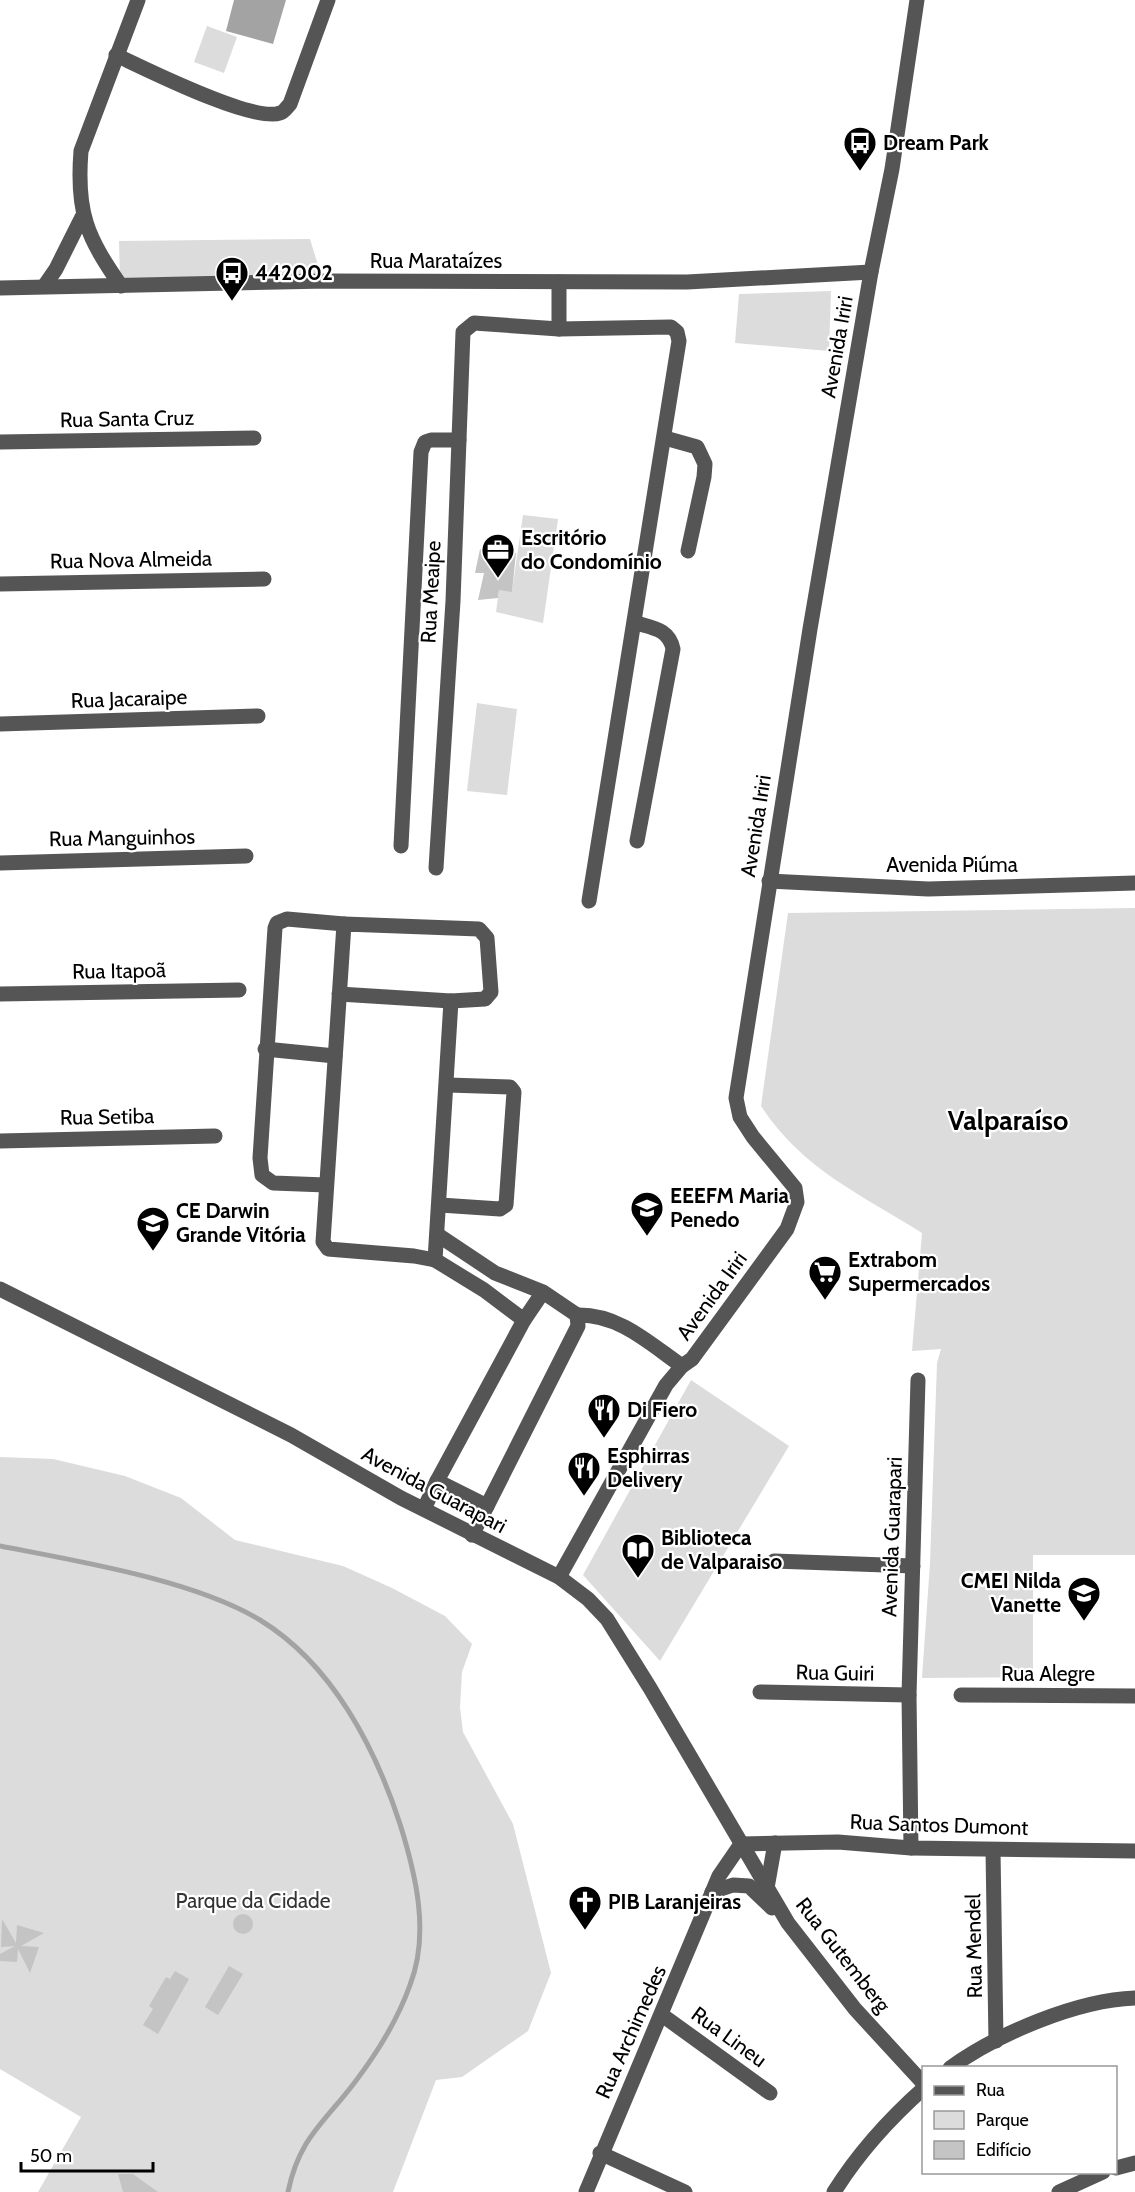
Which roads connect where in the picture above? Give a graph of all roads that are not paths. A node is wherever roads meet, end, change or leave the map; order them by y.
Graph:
1 (138, 0) edge
2 (328, 0) edge
3 (917, 0) edge
4 (116, 55) junction
5 (82, 217) junction
6 (871, 272) junction
7 (559, 282) junction
8 (45, 285) junction
9 (121, 286) junction
10 (0, 288) edge
11 (559, 328) junction
12 (254, 438) dead end
13 (665, 438) junction
14 (459, 440) junction
15 (0, 442) edge
16 (688, 551) dead end
17 (264, 579) dead end
18 (0, 584) edge
19 (636, 623) junction
20 (258, 716) dead end
21 (0, 724) edge
22 (637, 841) dead end
23 (401, 846) dead end
24 (246, 856) dead end
25 (0, 863) edge
26 (436, 868) dead end
27 (769, 880) junction
28 (1135, 883) edge
29 (589, 901) dead end
30 (344, 924) junction
31 (239, 990) dead end
32 (0, 994) edge
33 (339, 994) junction
34 (451, 1001) junction
35 (266, 1049) junction
36 (335, 1056) junction
37 (448, 1085) junction
38 (214, 1136) dead end
39 (0, 1141) edge
40 (326, 1185) junction
41 (440, 1205) junction
42 (438, 1235) junction
43 (435, 1260) junction
44 (0, 1289) edge
45 (543, 1292) junction
46 (577, 1315) junction
47 (524, 1320) junction
48 (682, 1366) junction
49 (918, 1380) dead end
50 (436, 1481) junction
51 (487, 1506) junction
52 (424, 1509) junction
53 (472, 1535) junction
54 (774, 1561) dead end
55 (913, 1566) junction
56 (559, 1577) junction
57 (760, 1692) dead end
58 (909, 1695) junction
59 (961, 1695) dead end
60 (1135, 1696) edge
61 (775, 1843) junction
62 (741, 1844) junction
63 (911, 1848) junction
64 (993, 1850) junction
65 (1135, 1851) edge
66 (767, 1888) junction
67 (712, 1892) junction
68 (782, 1914) junction
69 (1135, 1998) edge
70 (662, 2015) junction
71 (996, 2041) junction
72 (952, 2066) edge
73 (922, 2082) edge
74 (922, 2090) edge
75 (770, 2093) dead end
76 (600, 2153) junction
77 (1135, 2163) edge
78 (1117, 2168) edge
79 (1099, 2174) edge
80 (586, 2192) edge
81 (685, 2192) edge
82 (834, 2192) edge
83 (1059, 2192) edge

1 - 4 street
2 - 4 street
3 - 6 street, Avenida Iriri
4 - 5 street
5 - 8 street
5 - 9 street
6 - 7 street, Rua Marataízes
6 - 27 street, Avenida Iriri
7 - 9 street, Rua Marataízes
7 - 11 street
8 - 9 street, Rua Marataízes
8 - 10 street, Rua Marataízes
11 - 13 street
11 - 14 street, Rua Meaipe
12 - 15 street, Rua Santa Cruz
13 - 16 street
13 - 19 street
14 - 23 street
14 - 26 street, Rua Meaipe
17 - 18 street, Rua Nova Almeida
19 - 22 street
19 - 29 street
20 - 21 street, Rua Jacaraipe
24 - 25 street, Rua Manguinhos
27 - 28 street, Avenida Piúma
27 - 48 street, Avenida Iriri
30 - 33 street
30 - 34 street
30 - 35 street
31 - 32 street, Rua Itapoã
33 - 34 street
33 - 36 street
34 - 37 street
35 - 36 street
35 - 40 street
36 - 40 street
37 - 41 street
37 - 41 street
38 - 39 street, Rua Setiba
40 - 43 street
41 - 42 street
42 - 43 street
42 - 45 street
43 - 47 street
44 - 52 street, Avenida Guarapari
45 - 46 street
45 - 47 street
46 - 48 street
46 - 51 street
47 - 50 street
48 - 56 street, Avenida Iriri
49 - 55 street, Avenida Guarapari
50 - 51 street
50 - 52 street
51 - 53 street
52 - 53 street, Avenida Guarapari
53 - 56 street, Avenida Guarapari
54 - 55 street
55 - 58 street, Avenida Guarapari
56 - 62 street, Avenida Guarapari
57 - 58 street, Rua Guiri
58 - 63 street, Avenida Guarapari
59 - 60 street, Rua Alegre
61 - 62 street, Rua Santos Dumont
61 - 63 street, Rua Santos Dumont
61 - 66 street
62 - 66 street, Rua Gutemberg
62 - 67 street, Rua Archimedes
63 - 64 street, Rua Santos Dumont
64 - 65 street, Rua Santos Dumont
64 - 71 street, Rua Mendel
66 - 68 street, Rua Gutemberg
67 - 68 street
67 - 70 street, Rua Archimedes
68 - 73 street, Rua Gutemberg
69 - 71 street
70 - 75 street, Rua Lineu
70 - 76 street, Rua Archimedes
71 - 72 street
74 - 82 street
76 - 80 street
76 - 81 street
77 - 78 street
79 - 83 street

